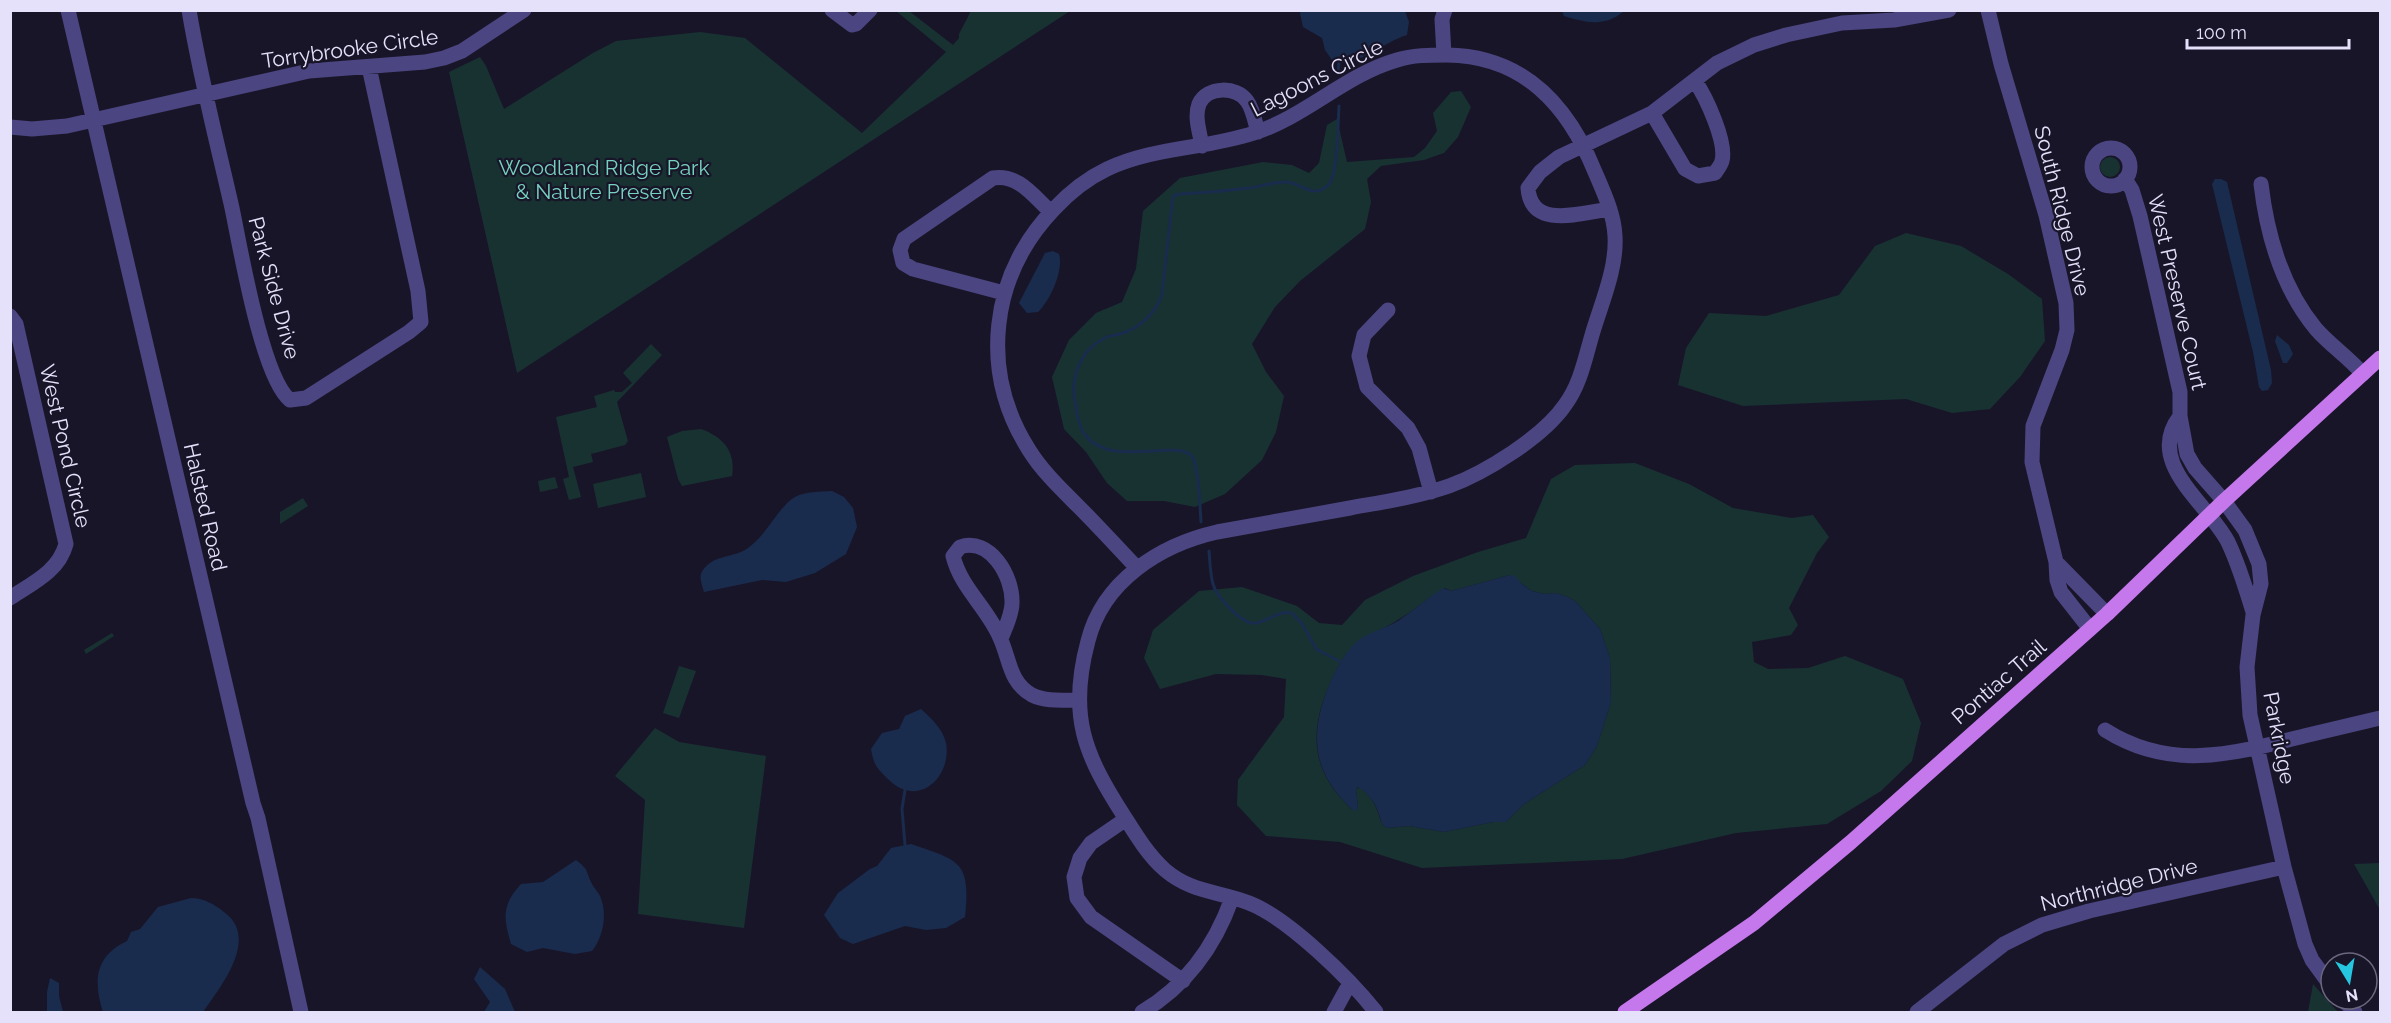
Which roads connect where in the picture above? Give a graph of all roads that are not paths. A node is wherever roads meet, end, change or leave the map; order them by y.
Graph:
1 (68, 10) edge
2 (189, 10) edge
3 (524, 10) edge
4 (832, 10) edge
5 (870, 10) edge
6 (1445, 10) edge
7 (1949, 10) edge
8 (1988, 10) edge
9 (1444, 55) junction
10 (369, 67) junction
11 (1695, 81) junction
12 (206, 94) junction
13 (1652, 113) junction
14 (94, 121) junction
15 (10, 127) edge
16 (1258, 132) junction
17 (1584, 144) junction
18 (1202, 146) junction
19 (2125, 179) dead end
20 (2261, 184) dead end
21 (1610, 209) junction
22 (1051, 212) junction
23 (1004, 293) junction
24 (1388, 310) dead end
25 (10, 316) edge
26 (2380, 358) edge
27 (2362, 374) junction
28 (2180, 416) junction
29 (1431, 492) junction
30 (2224, 501) junction
31 (2210, 516) junction
32 (2056, 562) junction
33 (1137, 568) junction
34 (10, 598) edge
35 (2107, 614) junction
36 (2253, 615) junction
37 (2090, 629) junction
38 (1001, 639) junction
39 (1078, 700) junction
40 (2380, 718) edge
41 (2105, 730) dead end
42 (2258, 748) junction
43 (1126, 819) junction
44 (2284, 867) junction
45 (1232, 898) junction
46 (2319, 970) edge
47 (1183, 981) junction
48 (1352, 985) junction
49 (301, 1012) edge
50 (1142, 1012) edge
51 (1334, 1012) edge
52 (1376, 1012) edge
53 (1625, 1012) edge
54 (1917, 1012) edge

1 - 14 street, Halsted Road
2 - 12 street
3 - 10 street, Torrybrooke Circle
4 - 5 street
6 - 9 street
7 - 11 street
8 - 32 street, South Ridge Drive
9 - 16 street, Lagoons Circle
9 - 17 street, Lagoons Circle
10 - 12 street, Torrybrooke Circle
10 - 12 street, Park Side Drive
11 - 13 street
11 - 13 street
12 - 14 street, Torrybrooke Circle
13 - 17 street
14 - 15 street, Torrybrooke Circle
14 - 49 street, Halsted Road
16 - 18 street, Lagoons Circle
16 - 18 street
17 - 21 street, Lagoons Circle
17 - 21 street
18 - 22 street, Lagoons Circle
19 - 28 street, West Preserve Court
20 - 27 street
21 - 29 street, Lagoons Circle
22 - 23 street, Lagoons Circle
22 - 23 street
23 - 33 street, Lagoons Circle
24 - 29 street
25 - 34 street, West Pond Circle
26 - 27 main road, Pontiac Trail
27 - 30 main road, Pontiac Trail
28 - 30 street, West Preserve Court
28 - 31 street, West Preserve Court
29 - 33 street, Lagoons Circle
30 - 31 main road, Pontiac Trail
30 - 36 street, Parkridge
31 - 35 main road, Pontiac Trail
31 - 36 street, Parkridge
32 - 35 street
32 - 37 street, South Ridge Drive
33 - 39 street, Lagoons Circle
35 - 37 main road, Pontiac Trail
36 - 42 street, Parkridge
37 - 53 main road, Pontiac Trail
38 - 38 street
38 - 39 street
39 - 43 street, Lagoons Circle
40 - 42 street
41 - 42 street
42 - 44 street, Parkridge
43 - 45 street, Lagoons Circle
43 - 47 street
44 - 46 street, Parkridge
44 - 54 street, Northridge Drive
45 - 47 street
45 - 48 street, Lagoons Circle
47 - 50 street
48 - 51 street
48 - 52 street, Lagoons Circle

